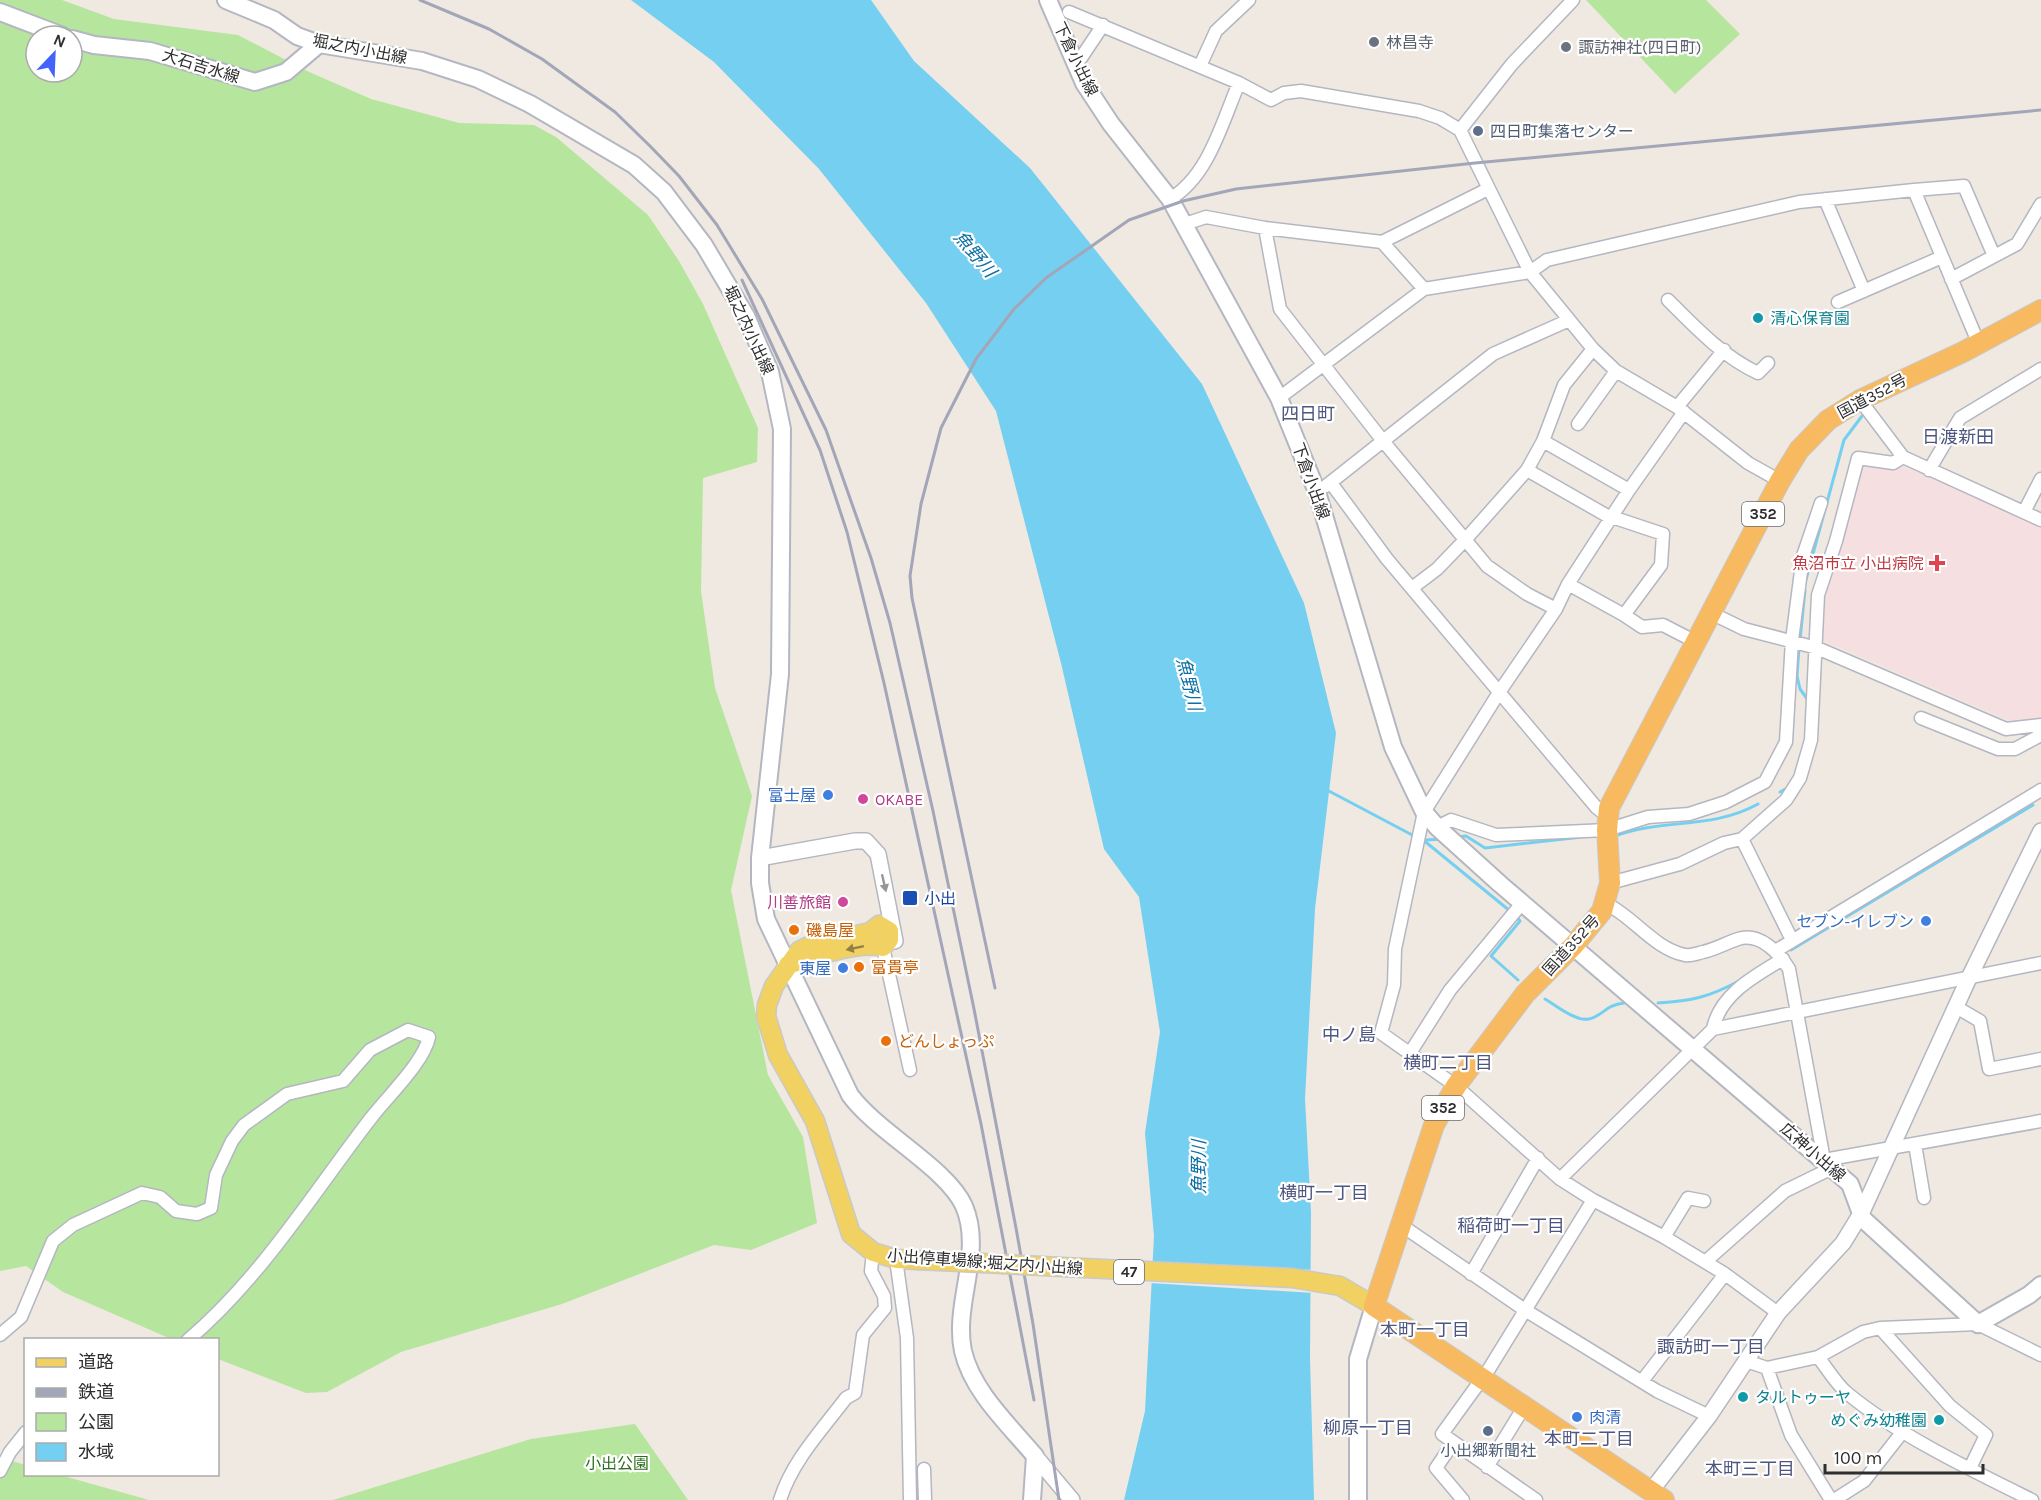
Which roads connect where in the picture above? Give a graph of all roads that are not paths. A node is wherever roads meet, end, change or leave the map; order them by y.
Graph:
1 (226, 0) edge
2 (1048, 0) edge
3 (1249, 0) edge
4 (1573, 0) edge
5 (0, 12) edge
6 (1069, 12) dead end
7 (32, 24) edge
8 (1103, 25) junction
9 (84, 42) edge
10 (319, 44) junction
11 (1075, 60) junction
12 (1200, 66) junction
13 (1239, 83) junction
14 (1460, 130) junction
15 (1488, 189) junction
16 (1914, 190) junction
17 (1170, 199) junction
18 (1825, 199) junction
19 (2041, 204) edge
20 (1185, 224) junction
21 (1265, 228) junction
22 (1382, 242) junction
23 (1994, 256) junction
24 (1942, 257) junction
25 (1530, 272) junction
26 (1951, 279) junction
27 (1424, 289) junction
28 (1864, 291) junction
29 (1668, 300) dead end
30 (1838, 302) dead end
31 (2041, 310) edge
32 (1567, 321) junction
33 (1978, 342) junction
34 (1593, 349) junction
35 (1724, 350) junction
36 (1323, 363) junction
37 (1768, 363) dead end
38 (2041, 369) edge
39 (1616, 371) junction
40 (1280, 398) junction
41 (1860, 400) junction
42 (1680, 410) junction
43 (1578, 424) dead end
44 (1383, 441) junction
45 (1543, 441) junction
46 (1903, 456) junction
47 (1527, 470) junction
48 (1929, 470) junction
49 (2041, 479) edge
50 (1780, 481) junction
51 (1324, 488) junction
52 (1629, 490) junction
53 (1821, 503) dead end
54 (2024, 512) junction
55 (1612, 517) junction
56 (2041, 520) edge
57 (1465, 540) junction
58 (1568, 584) junction
59 (1412, 588) junction
60 (1556, 609) junction
61 (1711, 613) junction
62 (1623, 615) junction
63 (1797, 641) junction
64 (1696, 642) junction
65 (1817, 648) junction
66 (1500, 691) junction
67 (1921, 718) dead end
68 (2041, 725) edge
69 (2041, 735) edge
70 (2041, 790) edge
71 (1424, 812) junction
72 (1607, 823) junction
73 (1437, 827) junction
74 (2041, 831) edge
75 (1742, 839) junction
76 (760, 858) junction
77 (1608, 893) junction
78 (1518, 910) junction
79 (1792, 940) junction
80 (1574, 945) junction
81 (883, 947) junction
82 (1780, 955) junction
83 (2041, 963) edge
84 (788, 965) junction
85 (1968, 980) junction
86 (1956, 1007) junction
87 (1797, 1011) junction
88 (1713, 1029) junction
89 (1692, 1048) junction
90 (1410, 1053) junction
91 (2041, 1059) edge
92 (910, 1070) dead end
93 (1456, 1086) junction
94 (2041, 1121) edge
95 (1915, 1144) junction
96 (1891, 1148) junction
97 (1538, 1158) junction
98 (1828, 1164) junction
99 (1560, 1179) junction
100 (1924, 1198) dead end
101 (1593, 1200) junction
102 (1704, 1201) dead end
103 (1862, 1212) junction
104 (1401, 1225) junction
105 (1664, 1237) junction
106 (873, 1252) junction
107 (896, 1259) junction
108 (1705, 1262) junction
109 (1472, 1274) junction
110 (1725, 1274) junction
111 (2041, 1285) edge
112 (1374, 1306) junction
113 (1525, 1310) junction
114 (1778, 1313) junction
115 (1978, 1324) junction
116 (1880, 1328) junction
117 (0, 1335) edge
118 (190, 1338) edge
119 (2041, 1356) edge
120 (1818, 1357) junction
121 (1746, 1361) junction
122 (1767, 1368) junction
123 (1483, 1379) junction
124 (1642, 1381) junction
125 (1524, 1407) junction
126 (1709, 1416) junction
127 (1904, 1430) junction
128 (24, 1434) edge
129 (1453, 1443) junction
130 (1035, 1456) junction
131 (1487, 1467) junction
132 (1970, 1468) junction
133 (924, 1469) dead end
134 (0, 1471) edge
135 (1653, 1497) edge
136 (780, 1500) edge
137 (910, 1500) edge
138 (925, 1500) edge
139 (1032, 1500) edge
140 (1072, 1500) edge
141 (1358, 1500) edge
142 (1463, 1500) edge
143 (1536, 1500) edge
144 (1833, 1500) edge
145 (2032, 1500) edge

1 - 10 main road, 堀之内小出線
2 - 11 main road, 下倉小出線
3 - 12 street
4 - 14 street
5 - 7 main road
6 - 8 street
8 - 11 street
8 - 12 street
9 - 10 main road, 大石吉水線
10 - 76 main road, 堀之内小出線
11 - 17 main road, 下倉小出線
12 - 13 street
13 - 14 street
13 - 17 street
14 - 15 street
15 - 22 street
15 - 25 street
16 - 18 street
16 - 23 street
16 - 24 street
17 - 20 main road, 下倉小出線
18 - 25 street
18 - 28 street
19 - 23 street
20 - 21 street
20 - 40 main road, 下倉小出線
21 - 22 street
21 - 36 street
22 - 27 street
23 - 26 street
24 - 26 street
24 - 28 street
25 - 27 street
25 - 32 street
26 - 33 street
27 - 36 street
28 - 30 street
29 - 35 street
31 - 33 highway, 国道352号 / 352
32 - 34 street
32 - 44 street
33 - 41 highway, 国道352号 / 352
34 - 39 street
34 - 45 street
35 - 37 street
35 - 42 street
36 - 40 street
36 - 44 street
38 - 48 street
39 - 42 street
39 - 43 street
40 - 51 main road, 下倉小出線
41 - 46 street
41 - 50 highway, 国道352号 / 352
42 - 50 street
42 - 52 street
44 - 51 street
44 - 57 street
45 - 47 street
45 - 52 street
46 - 48 street
46 - 65 street
47 - 55 street
47 - 57 street
48 - 54 street
49 - 54 street
50 - 61 highway, 国道352号 / 352
51 - 59 street
51 - 71 main road, 下倉小出線
52 - 55 street
53 - 63 street
54 - 56 street
55 - 58 street
55 - 62 street
57 - 59 street
57 - 60 street
58 - 60 street
58 - 62 street
59 - 66 street
60 - 66 street
61 - 63 street
61 - 64 highway, 国道352号 / 352
62 - 64 street
63 - 65 street
63 - 72 street
64 - 72 highway, 国道352号 / 352
65 - 68 street
65 - 75 street
66 - 71 street
66 - 72 street
67 - 69 street
70 - 79 street
71 - 73 main road, 下倉小出線
71 - 90 street
72 - 73 street
72 - 77 highway, 国道352号 / 352
73 - 78 main road, 下倉小出線
74 - 85 street
75 - 77 street
75 - 79 street
76 -> 81 street
76 - 84 main road, 堀之内小出線
77 - 80 highway, 国道352号 / 352
77 - 82 street
78 - 80 main road, 下倉小出線
78 - 90 street
79 - 82 street
80 - 89 main road, 広神小出線
80 - 93 highway, 国道352号 / 352
81 - 84 main road, 47
81 - 92 street
82 - 87 street
82 - 88 street
83 - 85 street
84 - 106 main road, 小出停車場線;堀之内小出線 / 47
84 - 130 main road, 堀之内小出線
85 - 86 street
85 - 87 street
86 - 91 street
86 - 96 street
87 - 88 street
87 - 98 street
88 - 89 street
89 - 98 main road, 広神小出線
89 - 99 street
90 - 93 street
93 - 97 street
93 - 104 highway, 国道352号 / 352
94 - 95 street
95 - 96 street
95 - 100 street
96 - 98 street
96 - 103 street
97 - 99 street
97 - 109 street
98 - 103 main road, 広神小出線
98 - 108 street
99 - 101 street
101 - 105 street
101 - 113 street
102 - 105 street
103 - 114 street
103 - 115 main road, 広神小出線
104 - 109 street
104 - 112 highway, 国道352号 / 352
105 - 108 street
106 - 107 main road, 小出停車場線;堀之内小出線 / 47
106 - 136 street
107 - 112 main road, 小出停車場線;堀之内小出線 / 47, bridge
107 - 137 street
108 - 110 street
109 - 113 street
110 - 114 street
110 - 124 street
111 - 115 main road
112 - 123 highway
112 - 141 main road
113 - 123 street
113 - 124 street
114 - 121 street
115 - 116 street
115 - 119 street
116 - 120 street
116 - 132 street
117 - 118 street
120 - 122 street
120 - 127 street
121 - 122 street
121 - 126 street
122 - 144 street
123 - 125 highway
123 - 129 street
124 - 126 street
125 - 131 street
125 - 135 highway
126 - 135 street
127 - 132 street
127 - 144 street
128 - 134 street
129 - 131 street
129 - 142 street
130 - 139 main road
130 - 140 street
131 - 143 street
132 - 145 street
133 - 138 street

